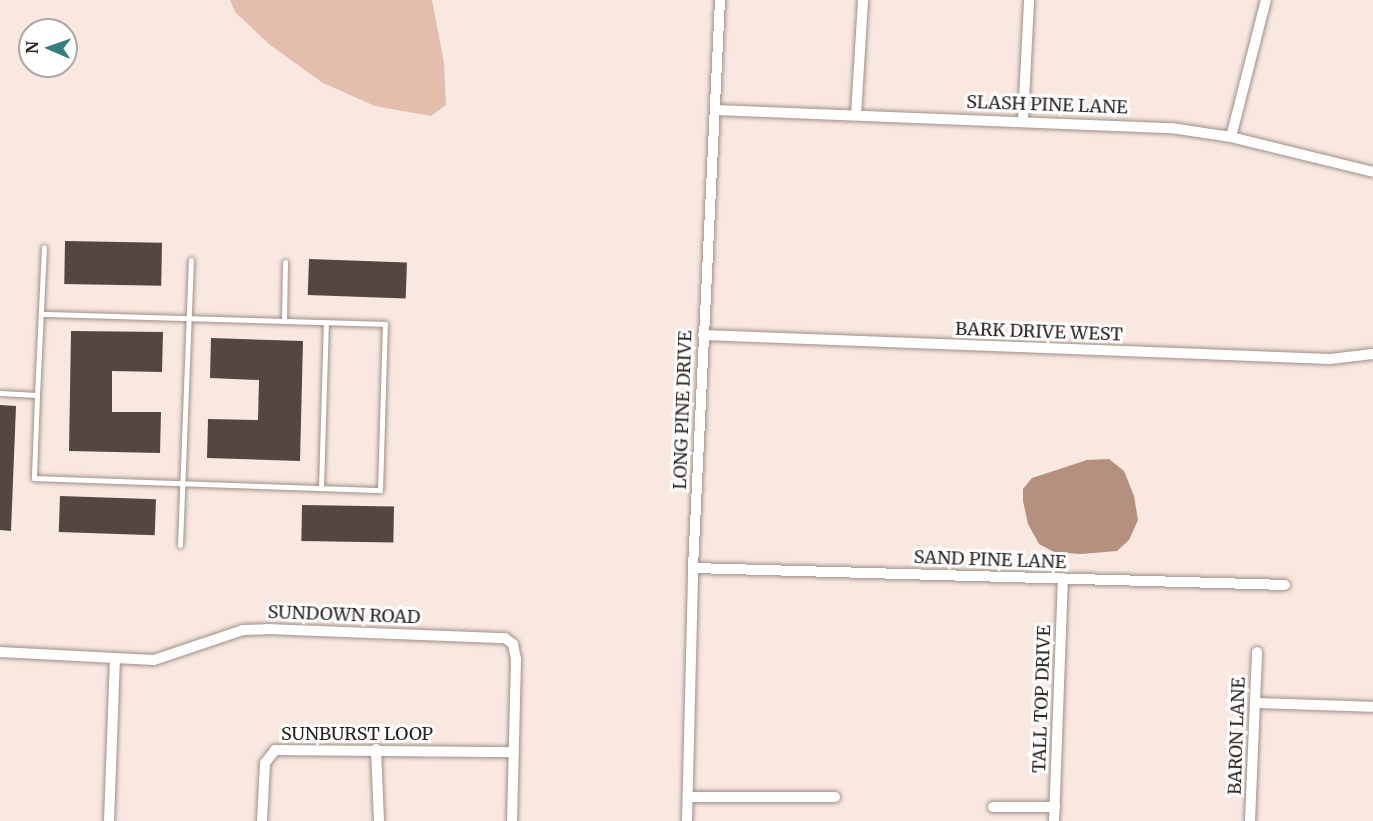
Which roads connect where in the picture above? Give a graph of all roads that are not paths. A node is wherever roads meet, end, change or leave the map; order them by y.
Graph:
1 (720, 0) edge
2 (863, 0) edge
3 (1029, 0) edge
4 (1266, 0) edge
5 (715, 110) junction
6 (856, 115) junction
7 (1023, 120) junction
8 (1231, 137) junction
9 (1373, 172) edge
10 (44, 247) dead end
11 (191, 260) dead end
12 (285, 261) dead end
13 (41, 314) junction
14 (188, 317) junction
15 (284, 321) junction
16 (326, 322) junction
17 (703, 336) junction
18 (1373, 354) edge
19 (0, 393) edge
20 (37, 395) junction
21 (182, 484) junction
22 (321, 488) junction
23 (180, 545) dead end
24 (693, 568) junction
25 (1063, 578) junction
26 (1285, 585) dead end
27 (0, 652) edge
28 (1257, 652) dead end
29 (115, 658) junction
30 (1255, 703) junction
31 (1373, 707) edge
32 (376, 749) junction
33 (514, 752) junction
34 (688, 796) junction
35 (835, 797) dead end
36 (993, 807) dead end
37 (1055, 807) junction
38 (109, 821) edge
39 (262, 821) edge
40 (379, 821) edge
41 (512, 821) edge
42 (687, 821) edge
43 (1054, 821) edge
44 (1251, 821) edge

1 - 5 street, LONG PINE DRIVE
2 - 6 street
3 - 7 street
4 - 8 street
5 - 6 street, SLASH PINE LANE
5 - 17 street, LONG PINE DRIVE
6 - 7 street, SLASH PINE LANE
7 - 8 street, SLASH PINE LANE
8 - 9 street, SLASH PINE LANE
10 - 13 lane
11 - 14 lane
12 - 15 lane
13 - 14 lane
13 - 20 lane
14 - 15 lane
14 - 21 lane
15 - 16 lane
16 - 22 lane
16 - 22 lane
17 - 18 street, BARK DRIVE WEST
17 - 24 street, LONG PINE DRIVE
19 - 20 lane
20 - 21 lane
21 - 22 lane
21 - 23 lane
24 - 25 street, SAND PINE LANE
24 - 34 street, LONG PINE DRIVE
25 - 26 street, SAND PINE LANE
25 - 37 street, TALL TOP DRIVE
27 - 29 street, SUNDOWN ROAD
28 - 30 street, BARON LANE
29 - 33 street, SUNDOWN ROAD
29 - 38 street
30 - 31 street
30 - 44 street, BARON LANE
32 - 33 street, SUNBURST LOOP
32 - 39 street, SUNBURST LOOP
32 - 40 street
33 - 41 street, SUNDOWN ROAD
34 - 35 street
34 - 42 street, LONG PINE DRIVE
36 - 37 street
37 - 43 street, TALL TOP DRIVE

